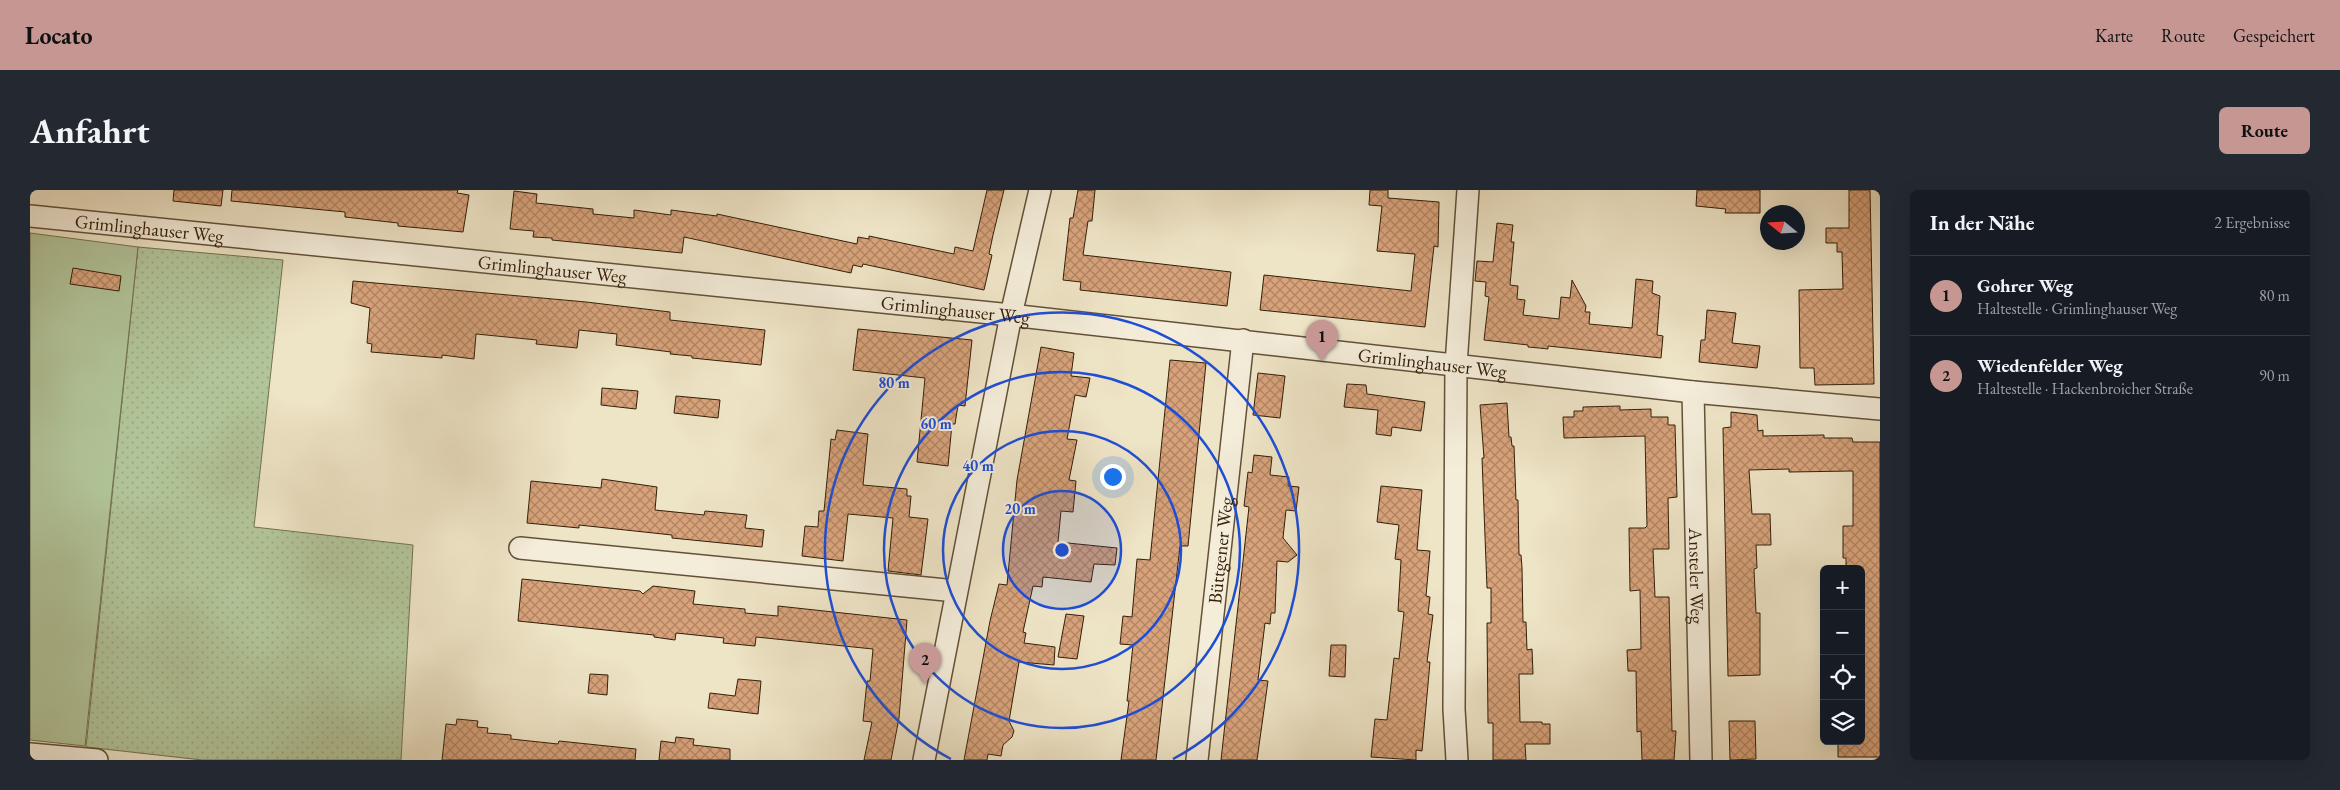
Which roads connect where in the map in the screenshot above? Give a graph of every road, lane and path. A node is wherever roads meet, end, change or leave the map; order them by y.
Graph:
1 (1040, 190) edge
2 (1468, 190) edge
3 (30, 216) edge
4 (1011, 315) junction
5 (1243, 340) junction
6 (1456, 365) junction
7 (1693, 392) junction
8 (1880, 409) edge
9 (520, 548) dead end
10 (956, 591) junction
11 (30, 754) edge
12 (97, 760) edge
13 (924, 760) edge
14 (1197, 760) edge
15 (1456, 760) edge
16 (1701, 760) edge

1 - 4 street
2 - 6 street
3 - 4 street, Grimlinghauser Weg
4 - 5 street, Grimlinghauser Weg
4 - 10 street
5 - 6 street, Grimlinghauser Weg
5 - 14 street, Büttgener Weg
6 - 7 street, Grimlinghauser Weg
6 - 15 street
7 - 8 street, Grimlinghauser Weg
7 - 16 street, Ansteler Weg
9 - 10 street
10 - 13 street
11 - 12 street

